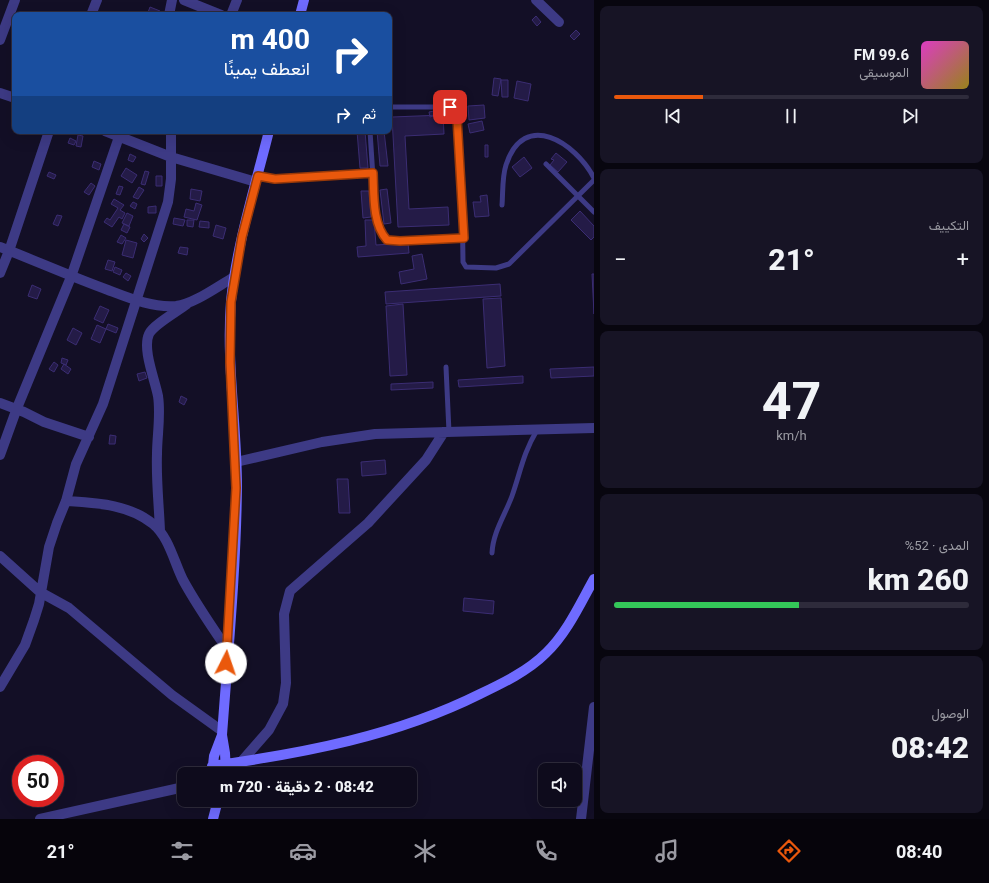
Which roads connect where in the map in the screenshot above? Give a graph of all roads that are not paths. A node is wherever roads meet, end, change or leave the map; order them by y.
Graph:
1 (15, 0) edge
2 (97, 0) edge
3 (172, 0) edge
4 (184, 0) edge
5 (237, 0) edge
6 (304, 0) edge
7 (536, 0) edge
8 (93, 12) edge
9 (170, 12) edge
10 (214, 12) edge
11 (232, 12) edge
12 (301, 12) edge
13 (559, 22) dead end
14 (0, 40) edge
15 (0, 93) edge
16 (12, 97) edge
17 (392, 107) edge
18 (48, 134) edge
19 (120, 134) edge
20 (171, 134) edge
21 (268, 134) edge
22 (370, 134) edge
23 (171, 157) junction
24 (546, 164) dead end
25 (373, 173) junction
26 (257, 179) junction
27 (594, 179) edge
28 (577, 196) junction
29 (502, 205) dead end
30 (594, 212) edge
31 (464, 238) junction
32 (4, 249) edge
33 (0, 273) edge
34 (71, 277) junction
35 (234, 277) junction
36 (136, 300) junction
37 (190, 301) junction
38 (446, 367) dead end
39 (0, 403) edge
40 (17, 408) junction
41 (594, 428) edge
42 (537, 430) junction
43 (447, 432) junction
44 (89, 437) junction
45 (0, 456) edge
46 (236, 462) junction
47 (66, 501) junction
48 (160, 530) junction
49 (492, 554) dead end
50 (0, 556) edge
51 (594, 580) edge
52 (40, 592) junction
53 (227, 649) junction
54 (0, 687) edge
55 (594, 707) edge
56 (222, 733) junction
57 (242, 762) junction
58 (213, 767) edge
59 (226, 767) edge
60 (231, 767) edge
61 (177, 789) edge
62 (215, 807) edge
63 (40, 819) edge
64 (213, 819) edge
65 (581, 819) edge

1 - 14 street
2 - 8 street
3 - 9 street
4 - 10 street
5 - 11 street
6 - 12 main road
7 - 13 street
15 - 16 street
17 - 31 lane
18 - 32 street
19 - 23 street
19 - 34 street
20 - 23 street
21 - 26 main road
22 - 25 lane
23 - 26 street
23 - 36 street
24 - 28 lane
25 - 26 lane
25 - 31 lane
26 - 35 main road
27 - 28 lane
27 - 29 lane
28 - 30 lane
28 - 31 lane
32 - 33 street
32 - 34 street
34 - 36 street
34 - 40 street
35 - 37 street
35 - 46 main road
36 - 37 street
36 - 44 street
37 - 48 street
38 - 43 lane
39 - 40 street
40 - 44 street
40 - 45 street
41 - 42 street
42 - 43 street
42 - 49 lane
43 - 46 street
43 - 57 street
44 - 47 street
46 - 53 main road
47 - 48 street
47 - 52 street
48 - 53 street
50 - 52 street
51 - 57 main road
52 - 54 street
52 - 56 street
53 - 56 main road
55 - 65 street
56 - 58 main road
56 - 59 main road
57 - 60 main road
61 - 63 street
62 - 64 main road

